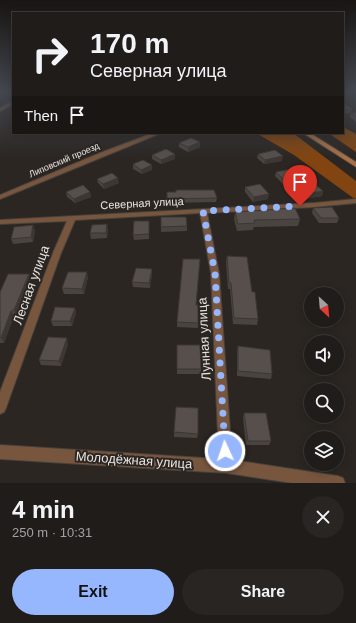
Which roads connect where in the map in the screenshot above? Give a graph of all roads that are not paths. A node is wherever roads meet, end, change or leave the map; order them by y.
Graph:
1 (155, 134) edge
2 (308, 134) edge
3 (356, 165) edge
4 (0, 197) edge
5 (356, 201) edge
6 (203, 211) junction
7 (72, 218) junction
8 (0, 222) edge
9 (0, 408) edge
10 (0, 452) edge
11 (226, 466) junction
12 (338, 483) edge

1 - 4 street, Липовский проезд
2 - 3 main road
5 - 6 street, Северная улица
6 - 7 street, Северная улица
6 - 11 street, Лунная улица
7 - 8 street, Северная улица
7 - 9 street, Лесная улица
10 - 11 street, Молодёжная улица
11 - 12 street, Молодёжная улица

